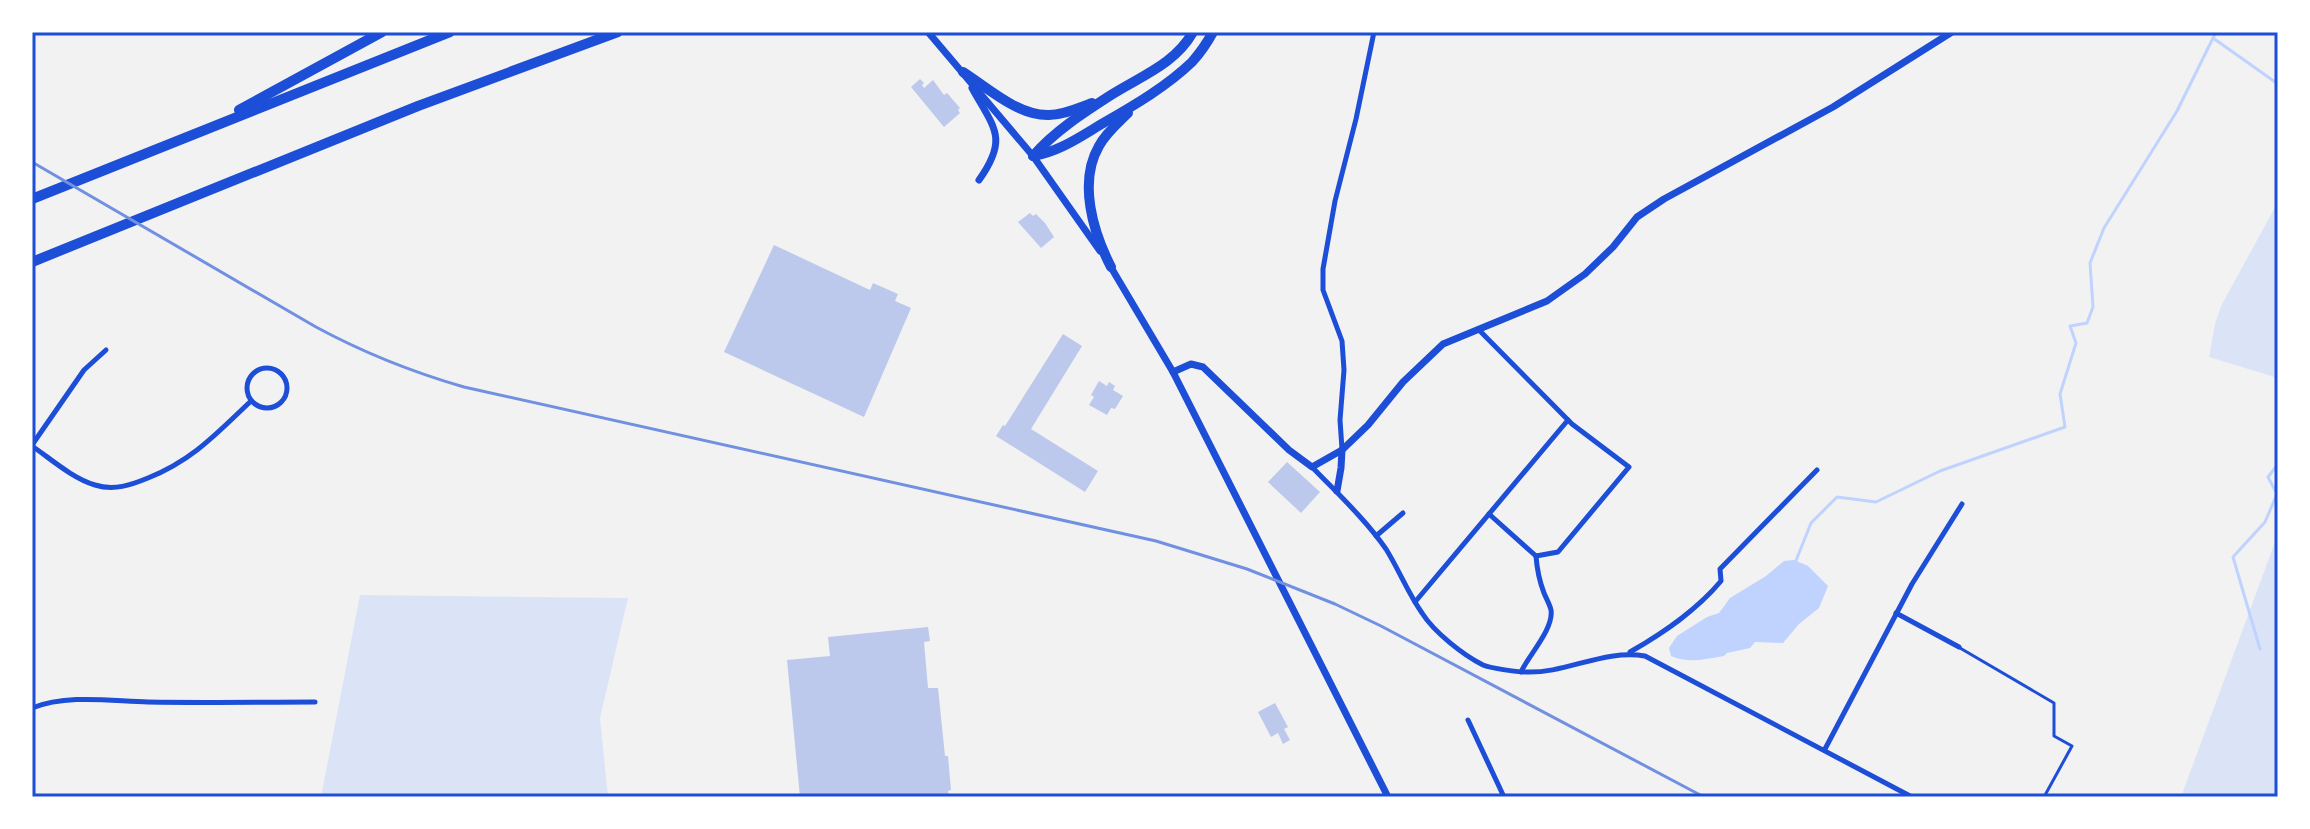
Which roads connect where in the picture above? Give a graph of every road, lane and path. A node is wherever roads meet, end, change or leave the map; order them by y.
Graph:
1 (382, 32) edge
2 (450, 32) edge
3 (618, 32) edge
4 (928, 32) edge
5 (1193, 32) edge
6 (1213, 32) edge
7 (1374, 32) edge
8 (1952, 32) edge
9 (963, 72) junction
10 (1112, 94) junction
11 (1140, 102) junction
12 (198, 132) junction
13 (1033, 156) junction
14 (979, 180) dead end
15 (32, 199) edge
16 (32, 262) edge
17 (1111, 267) junction
18 (1478, 329) junction
19 (106, 350) dead end
20 (1173, 372) junction
21 (251, 401) junction
22 (1568, 420) junction
23 (32, 446) edge
24 (1342, 450) junction
25 (1312, 467) junction
26 (1817, 470) dead end
27 (1337, 491) junction
28 (1962, 504) dead end
29 (1403, 513) dead end
30 (1489, 514) junction
31 (1376, 536) junction
32 (1536, 556) junction
33 (1415, 602) junction
34 (1896, 613) junction
35 (1959, 647) joint
36 (1629, 653) junction
37 (1521, 672) junction
38 (315, 702) dead end
39 (32, 708) edge
40 (1468, 720) dead end
41 (1825, 749) junction
42 (1388, 797) edge
43 (1504, 797) edge
44 (1912, 797) edge
45 (2044, 797) edge

1 - 12 highway
2 - 12 highway
3 - 16 highway
4 - 9 main road
5 - 10 highway
6 - 11 highway
7 - 24 street
8 - 18 main road
9 - 10 highway
9 - 13 main road
9 - 14 main road
10 - 13 highway
11 - 13 highway
11 - 17 highway
12 - 15 highway
13 - 17 main road
17 - 20 main road
18 - 22 street
18 - 24 main road
19 - 23 street
20 - 25 main road
20 - 42 main road
21 - 21 street
21 - 23 street
22 - 30 street
22 - 32 street
24 - 25 main road
24 - 27 main road
25 - 27 street
26 - 36 street
27 - 31 street
28 - 34 street
29 - 31 street
30 - 32 street
30 - 33 street
31 - 33 street
32 - 37 street
33 - 37 street
34 - 35 street
34 - 41 street
35 - 45 lane
36 - 37 street
36 - 41 street
38 - 39 street
40 - 43 street
41 - 44 street

